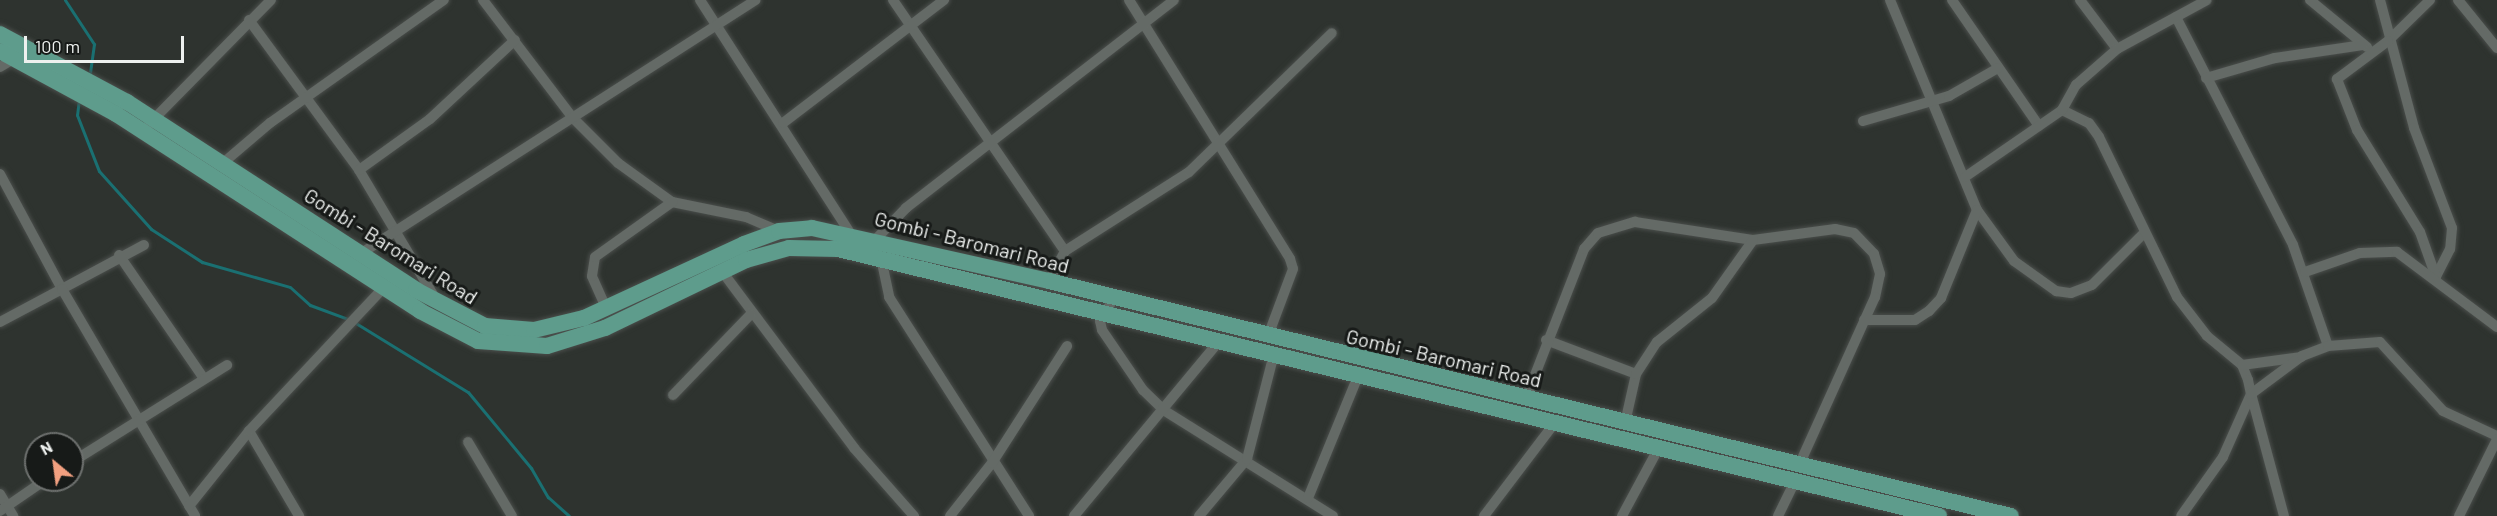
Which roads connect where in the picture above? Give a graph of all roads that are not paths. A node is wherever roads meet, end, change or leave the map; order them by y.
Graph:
1 (271, 0) edge
2 (444, 0) edge
3 (483, 0) edge
4 (700, 0) edge
5 (755, 0) edge
6 (893, 0) edge
7 (944, 0) edge
8 (1129, 0) edge
9 (1174, 0) edge
10 (1890, 0) edge
11 (1952, 0) edge
12 (2080, 0) edge
13 (2207, 0) edge
14 (2310, 0) edge
15 (2380, 0) edge
16 (2430, 0) edge
17 (2458, 0) edge
18 (2176, 17) junction
19 (249, 20) junction
20 (909, 23) junction
21 (1144, 24) junction
22 (716, 25) junction
23 (1332, 33) dead end
24 (0, 34) edge
25 (515, 40) junction
26 (2388, 41) junction
27 (2363, 45) junction
28 (2497, 48) edge
29 (2117, 49) junction
30 (2373, 51) junction
31 (7, 55) edge
32 (0, 67) edge
33 (1998, 68) junction
34 (2206, 78) junction
35 (82, 85) junction
36 (308, 96) junction
37 (1931, 101) junction
38 (2062, 110) junction
39 (573, 118) junction
40 (1863, 121) dead end
41 (783, 123) junction
42 (148, 125) junction
43 (2039, 126) junction
44 (991, 142) junction
45 (1221, 144) junction
46 (223, 163) junction
47 (359, 170) junction
48 (0, 174) edge
49 (1965, 177) junction
50 (672, 202) junction
51 (1977, 210) junction
52 (393, 229) junction
53 (779, 231) junction
54 (2144, 233) junction
55 (851, 234) junction
56 (876, 240) junction
57 (1753, 240) junction
58 (144, 245) dead end
59 (1065, 251) junction
60 (360, 254) junction
61 (119, 255) junction
62 (881, 258) junction
63 (721, 270) junction
64 (2305, 272) junction
65 (2436, 277) junction
66 (1049, 281) junction
67 (384, 287) junction
68 (62, 289) junction
69 (439, 304) junction
70 (1111, 305) junction
71 (607, 310) junction
72 (751, 314) junction
73 (1864, 320) junction
74 (0, 322) edge
75 (2497, 327) edge
76 (1268, 336) junction
77 (1220, 340) junction
78 (1546, 340) junction
79 (1067, 346) dead end
80 (2328, 346) junction
81 (1274, 354) junction
82 (2302, 357) junction
83 (227, 365) dead end
84 (2242, 365) junction
85 (1636, 374) junction
86 (1358, 376) junction
87 (203, 377) junction
88 (674, 394) dead end
89 (2251, 394) junction
90 (1526, 398) junction
91 (1165, 411) junction
92 (141, 416) junction
93 (1625, 423) junction
94 (1553, 425) junction
95 (249, 431) junction
96 (2497, 437) edge
97 (1683, 438) junction
98 (468, 442) dead end
99 (1657, 451) junction
100 (84, 454) edge
101 (1674, 455) junction
102 (1247, 459) junction
103 (992, 463) junction
104 (1800, 463) junction
105 (1794, 483) junction
106 (27, 492) edge
107 (0, 494) edge
108 (1308, 498) junction
109 (189, 506) junction
110 (3, 508) edge
111 (1319, 512) edge
112 (13, 516) edge
113 (195, 516) edge
114 (299, 516) edge
115 (512, 516) edge
116 (914, 516) edge
117 (950, 516) edge
118 (1029, 516) edge
119 (1074, 516) edge
120 (1199, 516) edge
121 (1333, 516) edge
122 (1484, 516) edge
123 (1622, 516) edge
124 (1778, 516) edge
125 (1939, 516) edge
126 (2011, 516) edge
127 (2181, 516) edge
128 (2284, 516) edge
129 (2459, 516) edge

1 - 19 street
2 - 36 street
3 - 25 street
4 - 22 street
5 - 22 street
6 - 20 street
7 - 20 street
8 - 21 street
9 - 21 street
10 - 37 street
11 - 33 street
12 - 29 street
13 - 18 street
14 - 27 street
15 - 26 street
16 - 26 street
17 - 28 street
18 - 29 street
18 - 34 street
19 - 36 street
19 - 42 street
20 - 41 street
20 - 44 street
21 - 44 street
21 - 45 street
22 - 39 street
22 - 41 street
23 - 45 street
24 - 35 main road, Gombi - Baromari Road
25 - 39 street
25 - 47 street
26 - 30 street
26 - 65 street
27 - 30 street
27 - 34 street
29 - 38 street
30 - 65 street
31 - 32 street
31 - 35 main road, Gombi - Baromari Road
33 - 37 street
33 - 43 street
34 - 64 street
35 - 42 main road, Gombi - Baromari Road
36 - 46 street
36 - 47 street
37 - 40 street
37 - 49 street
38 - 43 street
38 - 54 street
39 - 50 street
39 - 52 street
41 - 55 street
42 - 46 main road, Gombi - Baromari Road
42 - 67 main road, Gombi - Baromari Road
43 - 49 street
44 - 56 street
44 - 59 street
45 - 59 street
45 - 76 street
46 - 60 main road, Gombi - Baromari Road
47 - 52 street
48 - 68 street
49 - 51 street
50 - 53 street
50 - 71 street
51 - 54 street
51 - 73 street
52 - 60 street
52 - 69 street
53 - 55 main road, Gombi - Baromari Road
53 - 71 main road, Gombi - Baromari Road
54 - 84 street
55 - 56 main road, Gombi - Baromari Road
56 - 66 main road, Gombi - Baromari Road
57 - 73 street
57 - 78 street
57 - 85 street
58 - 61 street
59 - 66 street
60 - 69 main road, Gombi - Baromari Road
61 - 68 street
61 - 87 street
62 - 63 main road, Gombi - Baromari Road
62 - 70 main road, Gombi - Baromari Road
62 - 103 street
63 - 67 main road, Gombi - Baromari Road
63 - 72 street
64 - 65 street
64 - 80 street
65 - 75 street
66 - 70 main road, Gombi - Baromari Road
67 - 95 street
68 - 74 street
68 - 92 street
69 - 71 main road, Gombi - Baromari Road
70 - 76 main road, Gombi - Baromari Road
70 - 77 main road, Gombi - Baromari Road
70 - 91 street
72 - 88 street
72 - 116 street
73 - 104 street
76 - 90 main road, Gombi - Baromari Road
77 - 81 main road, Gombi - Baromari Road
77 - 91 street
78 - 85 street
78 - 90 street
79 - 103 street
80 - 82 street
80 - 96 street
81 - 86 main road, Gombi - Baromari Road
81 - 102 street
82 - 84 street
82 - 89 street
83 - 87 street
84 - 89 street
85 - 93 street
86 - 94 main road, Gombi - Baromari Road
86 - 108 street
87 - 92 street
89 - 127 street
89 - 128 street
90 - 93 main road, Gombi - Baromari Road
91 - 102 street
91 - 119 street
92 - 100 street
92 - 109 street
93 - 97 main road, Gombi - Baromari Road
94 - 99 main road, Gombi - Baromari Road
94 - 122 street
95 - 109 street
95 - 114 street
96 - 129 street
97 - 101 main road
97 - 104 main road, Gombi - Baromari Road
98 - 115 street
99 - 101 main road, Gombi - Baromari Road
99 - 123 street
101 - 105 main road, Gombi - Baromari Road
102 - 108 street
102 - 120 street
103 - 117 street
103 - 118 street
104 - 126 main road, Gombi - Baromari Road
105 - 124 street
105 - 125 main road, Gombi - Baromari Road
106 - 110 street
107 - 110 street
108 - 111 street
109 - 113 street
110 - 112 street
111 - 121 street

